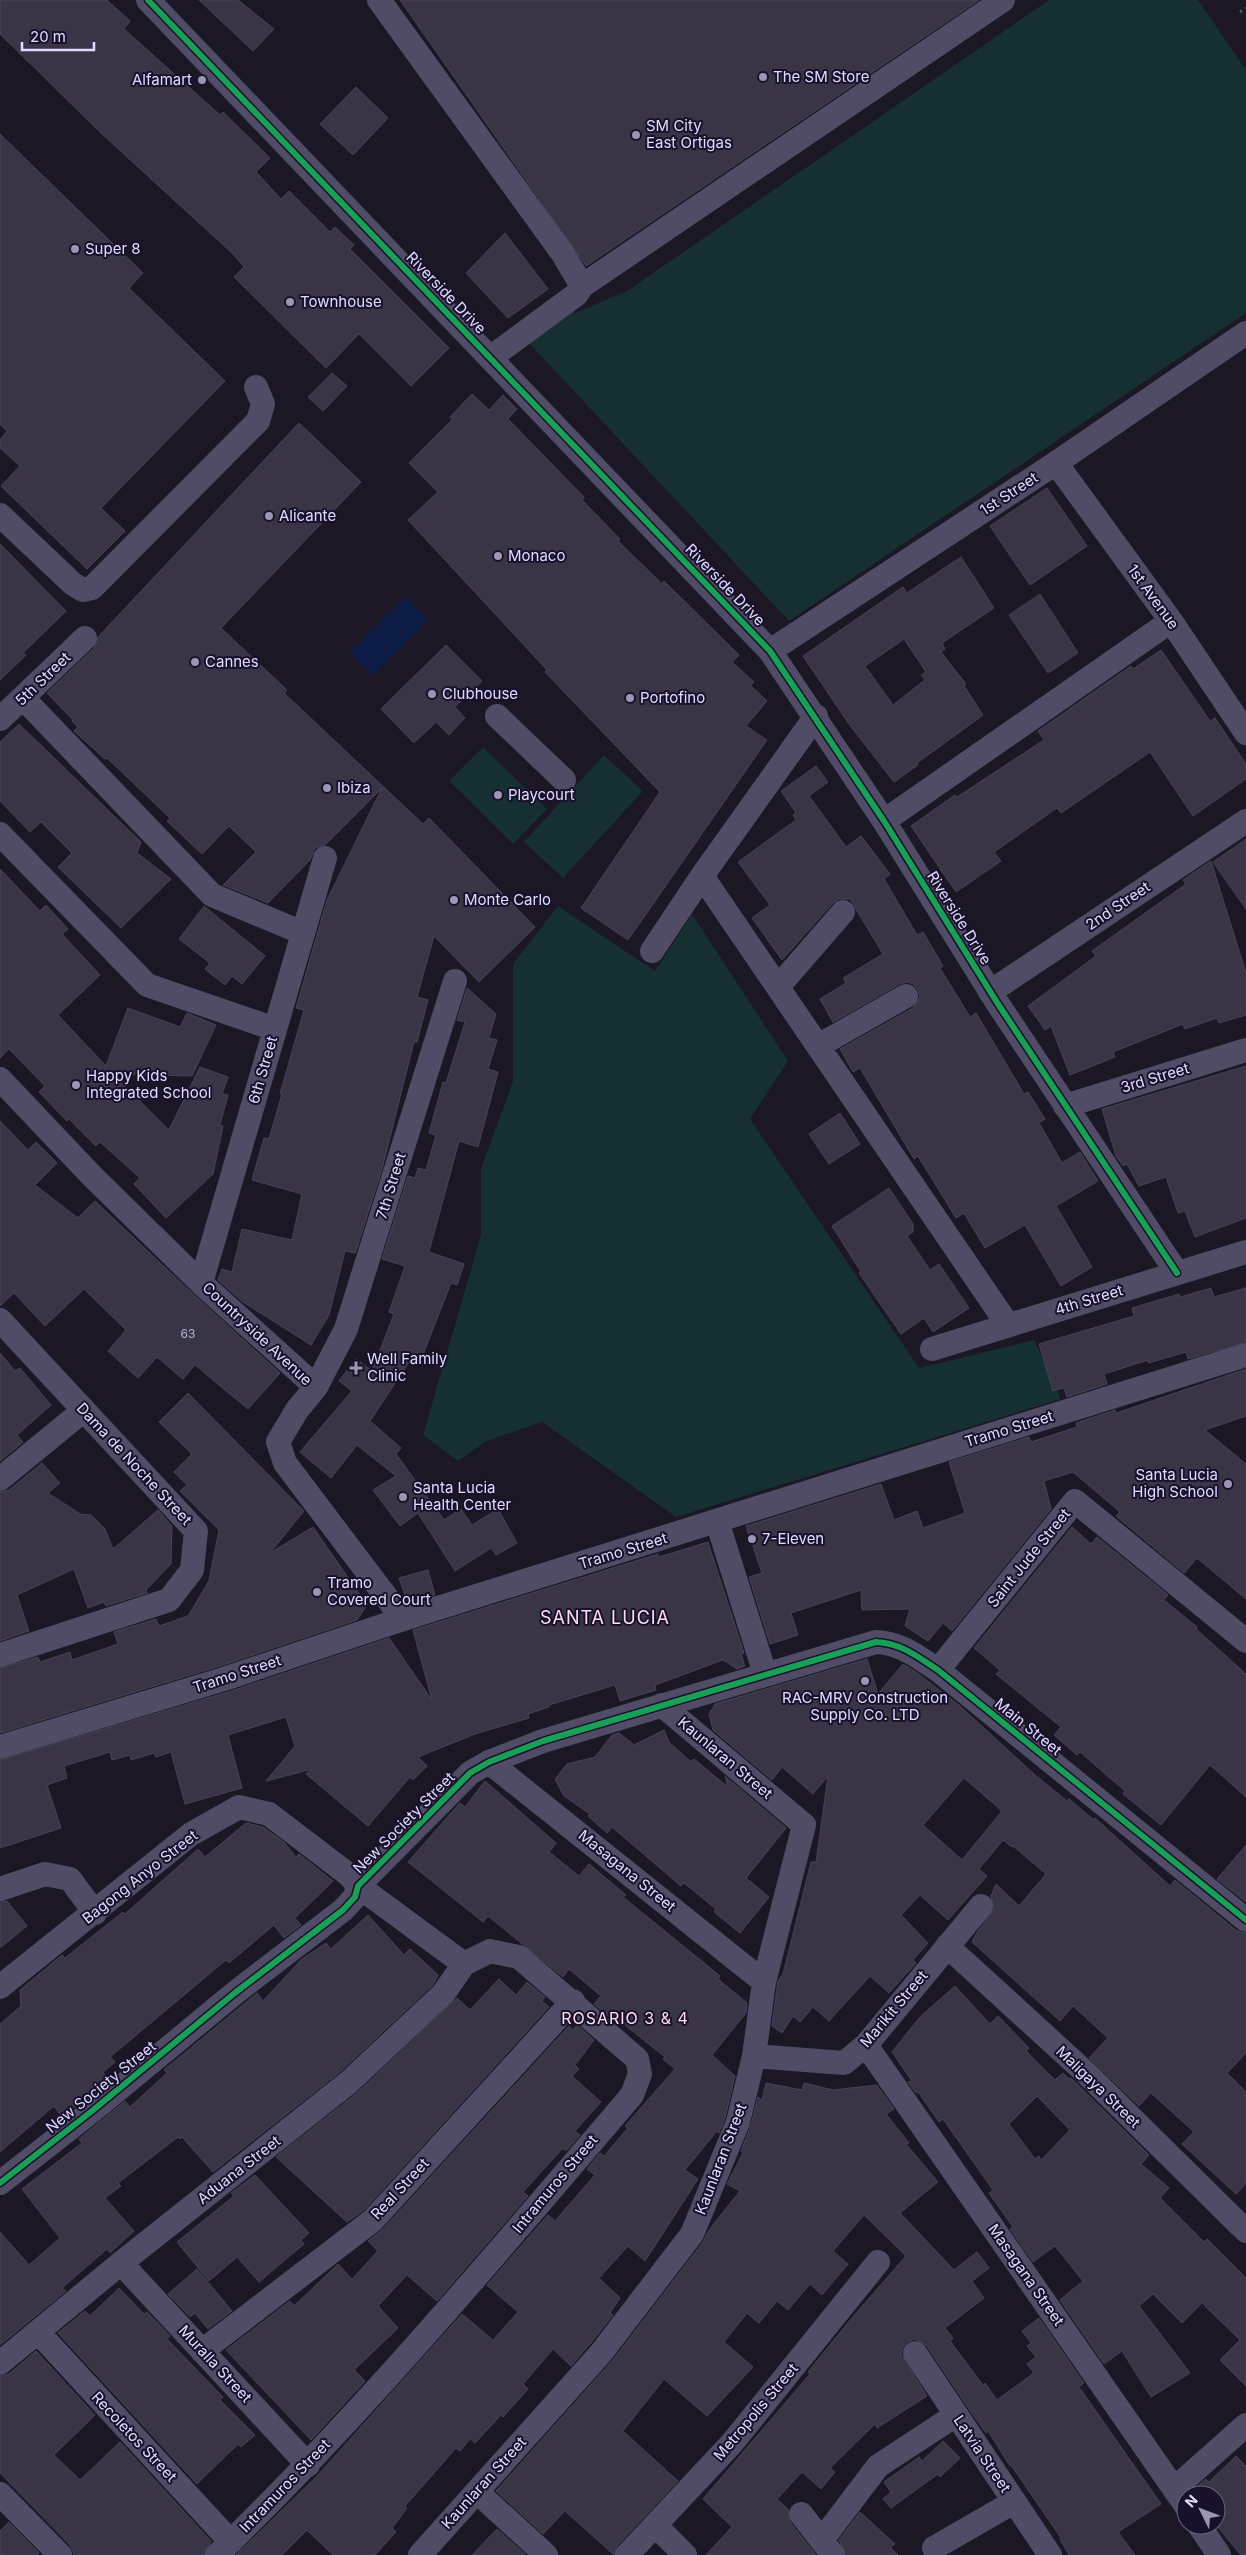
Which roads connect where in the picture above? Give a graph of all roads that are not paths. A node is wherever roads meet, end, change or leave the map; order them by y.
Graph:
1 (148, 0) edge
2 (378, 0) edge
3 (1003, 0) edge
4 (582, 286) junction
5 (1246, 333) edge
6 (490, 358) junction
7 (256, 386) dead end
8 (1056, 464) junction
9 (0, 516) edge
10 (1171, 621) junction
11 (85, 638) dead end
12 (770, 651) junction
13 (23, 698) junction
14 (497, 716) dead end
15 (816, 716) junction
16 (0, 719) edge
17 (1246, 733) edge
18 (564, 780) dead end
19 (884, 821) junction
20 (1246, 821) edge
21 (0, 834) edge
22 (325, 858) dead end
23 (702, 876) junction
24 (843, 912) dead end
25 (303, 933) junction
26 (652, 952) dead end
27 (455, 982) dead end
28 (778, 987) junction
29 (990, 992) junction
30 (906, 996) dead end
31 (275, 1029) junction
32 (818, 1046) junction
33 (1246, 1050) edge
34 (0, 1078) edge
35 (1065, 1106) junction
36 (1246, 1252) edge
37 (1177, 1273) junction
38 (201, 1283) junction
39 (0, 1320) edge
40 (1008, 1325) junction
41 (932, 1349) dead end
42 (1246, 1355) edge
43 (316, 1387) junction
44 (84, 1410) junction
45 (0, 1479) edge
46 (717, 1521) junction
47 (403, 1619) junction
48 (1246, 1641) edge
49 (0, 1655) edge
50 (938, 1670) junction
51 (766, 1674) junction
52 (662, 1705) junction
53 (0, 1748) edge
54 (489, 1762) junction
55 (358, 1886) junction
56 (0, 1889) edge
57 (981, 1906) dead end
58 (95, 1913) junction
59 (1246, 1920) edge
60 (946, 1946) junction
61 (464, 1964) junction
62 (764, 1982) junction
63 (0, 1986) edge
64 (573, 2001) junction
65 (866, 2045) junction
66 (754, 2056) junction
67 (0, 2183) edge
68 (1246, 2231) edge
69 (878, 2262) dead end
70 (121, 2263) junction
71 (38, 2332) junction
72 (202, 2351) junction
73 (915, 2353) dead end
74 (0, 2363) edge
75 (956, 2415) junction
76 (1246, 2425) edge
77 (308, 2465) junction
78 (1192, 2485) edge
79 (477, 2492) junction
80 (1176, 2492) edge
81 (0, 2494) edge
82 (1014, 2502) junction
83 (801, 2514) dead end
84 (655, 2525) junction
85 (1206, 2535) edge
86 (47, 2547) edge
87 (827, 2547) edge
88 (934, 2548) dead end
89 (224, 2549) edge
90 (420, 2555) edge
91 (546, 2555) edge
92 (627, 2555) edge
93 (685, 2555) edge
94 (1050, 2555) edge
95 (1219, 2555) edge

1 - 6 street, Riverside Drive
2 - 4 street
3 - 4 street
4 - 6 street
5 - 8 street, 1st Street
6 - 12 street, Riverside Drive
7 - 9 street
8 - 10 street, 1st Avenue
8 - 12 street, 1st Street
10 - 17 street, 1st Avenue
10 - 19 street
11 - 13 street, 5th Street
12 - 15 street, Riverside Drive
13 - 16 street, 5th Street
13 - 25 street
14 - 18 street
15 - 19 street, Riverside Drive
15 - 23 street
19 - 29 street, Riverside Drive
20 - 29 street, 2nd Street
21 - 31 street
22 - 25 street, 6th Street
23 - 26 street
23 - 28 street
24 - 28 street
25 - 31 street, 6th Street
27 - 43 street, 7th Street
28 - 32 street
29 - 35 street, Riverside Drive
30 - 32 street
31 - 38 street, 6th Street
32 - 40 street
33 - 35 street, 3rd Street
34 - 38 street, Countryside Avenue
35 - 37 street, Riverside Drive
36 - 37 street, 4th Street
37 - 40 street, 4th Street
38 - 43 street, Countryside Avenue
39 - 44 street, Dama de Noche Street
40 - 41 street, 4th Street
42 - 46 street, Tramo Street
43 - 47 street, Countryside Avenue
44 - 45 street
44 - 49 street, Dama de Noche Street
46 - 47 street, Tramo Street
46 - 51 street
47 - 53 street, Tramo Street
48 - 50 street, Saint Jude Street
50 - 51 street, Main Street
50 - 59 street, Main Street
51 - 52 street, New Society Street
52 - 54 street, New Society Street
52 - 62 street, Kaunlaran Street
54 - 55 street, New Society Street
54 - 62 street, Masagana Street
55 - 58 street, Bagong Anyo Street
55 - 61 street
55 - 67 street, New Society Street
56 - 58 street
57 - 60 street, Marikit Street
58 - 63 street, Bagong Anyo Street
60 - 65 street, Marikit Street
60 - 68 street, Maligaya Street
61 - 64 street, Intramuros Street
61 - 70 street, Aduana Street
62 - 66 street, Kaunlaran Street
64 - 72 street, Real Street
64 - 77 street, Intramuros Street
65 - 66 street, Marikit Street
65 - 80 street, Masagana Street
66 - 79 street, Kaunlaran Street
69 - 84 street, Metropolis Street
70 - 71 street, Aduana Street
70 - 72 street, Muralla Street
71 - 74 street, Aduana Street
71 - 89 street, Recoletos Street
72 - 77 street, Muralla Street
73 - 75 street, Latvia Street
75 - 82 street, Latvia Street
75 - 87 street
76 - 78 street
77 - 89 street, Intramuros Street
79 - 90 street, Kaunlaran Street
79 - 91 street
81 - 86 street
82 - 88 street
82 - 94 street, Latvia Street
83 - 87 street
84 - 92 street, Metropolis Street
84 - 93 street
85 - 95 street

